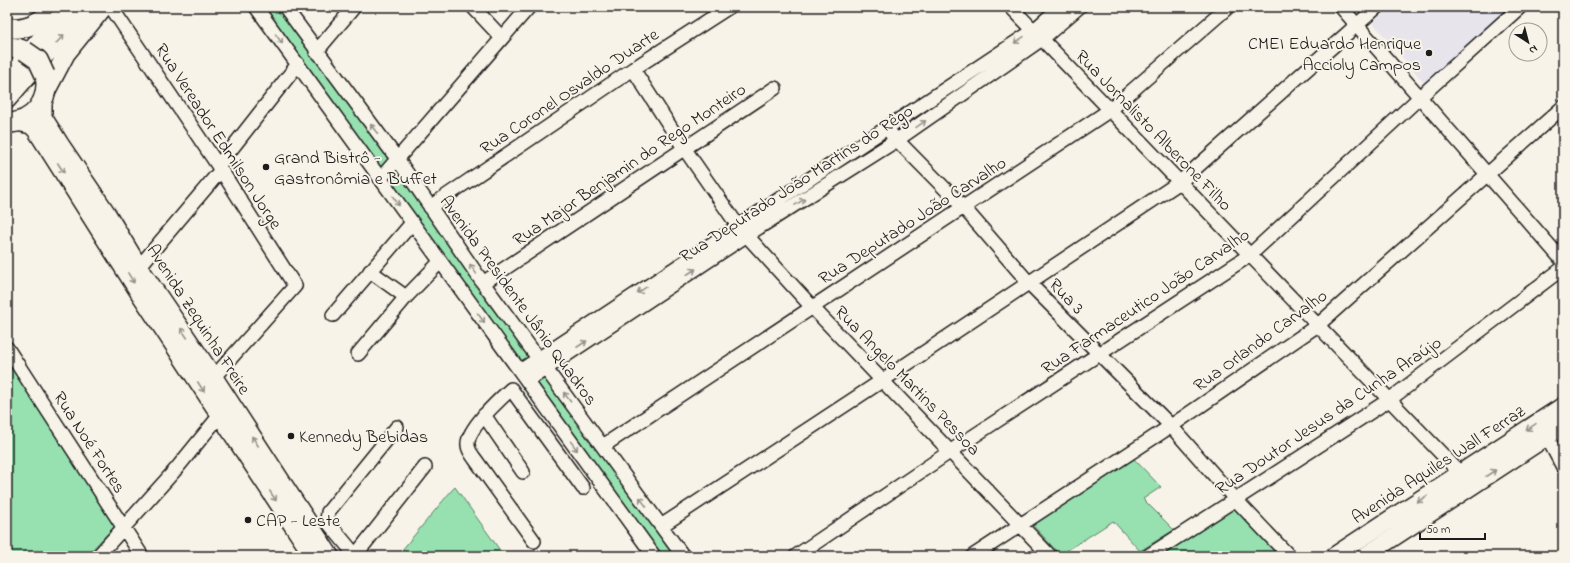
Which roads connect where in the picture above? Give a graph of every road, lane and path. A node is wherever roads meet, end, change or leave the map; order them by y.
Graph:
1 (68, 7) edge
2 (87, 7) edge
3 (104, 7) edge
4 (111, 7) edge
5 (256, 7) edge
6 (284, 7) edge
7 (354, 7) edge
8 (529, 7) edge
9 (729, 7) edge
10 (1011, 7) edge
11 (1060, 7) edge
12 (1078, 7) edge
13 (1228, 7) edge
14 (1341, 7) edge
15 (1377, 7) edge
16 (1520, 7) edge
17 (477, 8) edge
18 (49, 12) edge
19 (710, 12) edge
20 (1357, 25) junction
21 (7, 27) edge
22 (1037, 35) junction
23 (502, 38) junction
24 (12, 47) edge
25 (316, 52) junction
26 (298, 64) junction
27 (633, 69) junction
28 (7, 78) edge
29 (775, 88) dead end
30 (45, 89) junction
31 (1420, 97) junction
32 (7, 100) edge
33 (1563, 107) edge
34 (1110, 110) junction
35 (10, 125) edge
36 (886, 129) junction
37 (897, 140) junction
38 (684, 148) junction
39 (398, 160) junction
40 (220, 168) junction
41 (1488, 174) junction
42 (380, 179) junction
43 (1180, 182) junction
44 (430, 207) junction
45 (964, 208) junction
46 (99, 214) junction
47 (412, 223) junction
48 (742, 230) junction
49 (1250, 255) junction
50 (1563, 261) edge
51 (440, 262) junction
52 (139, 267) junction
53 (1563, 268) edge
54 (370, 271) junction
55 (1029, 282) junction
56 (483, 284) junction
57 (406, 297) junction
58 (812, 307) junction
59 (332, 315) dead end
60 (1318, 324) junction
61 (7, 348) edge
62 (358, 354) dead end
63 (1099, 355) junction
64 (542, 363) junction
65 (523, 376) junction
66 (214, 377) junction
67 (883, 380) junction
68 (511, 389) junction
69 (1389, 400) junction
70 (1563, 406) edge
71 (220, 415) junction
72 (484, 415) junction
73 (1171, 426) junction
74 (1563, 426) edge
75 (397, 427) dead end
76 (1546, 437) junction
77 (603, 446) junction
78 (951, 451) junction
79 (425, 467) dead end
80 (1563, 468) edge
81 (523, 472) dead end
82 (1465, 481) junction
83 (583, 488) dead end
84 (1236, 500) junction
85 (1021, 524) junction
86 (661, 526) junction
87 (125, 528) junction
88 (534, 541) dead end
89 (98, 556) edge
90 (142, 556) edge
91 (312, 556) edge
92 (330, 556) edge
93 (355, 556) edge
94 (654, 556) edge
95 (683, 556) edge
96 (796, 556) edge
97 (973, 556) edge
98 (1050, 556) edge
99 (1148, 556) edge
100 (1289, 556) edge
101 (1334, 556) edge
102 (1365, 556) edge

1 - 28 main road
32 -> 2 main road
3 - 30 main road
4 - 40 street, Rua Vereador Edmilson Jorge
5 -> 26 street
6 - 25 street, Avenida Presidente Jânio Quadros
7 - 25 street
8 - 23 street
9 - 19 street, Rua Coronel Osvaldo Duarte
10 - 22 street, Rua Jornalisto Alberone Filho
11 - 22 street, Rua Deputado João Martins do Rêgo
12 - 22 street, Rua Deputado João Martins do Rêgo
13 - 34 street, Rua Deputado João Carvalho
14 - 20 street
15 - 20 street
16 - 31 street, Rua Farmaceutico João Carvalho
17 - 23 street
18 - 21 highway
18 - 24 main road
19 - 27 street, Rua Coronel Osvaldo Duarte
20 - 31 street
20 - 43 street
22 - 34 street, Rua Jornalisto Alberone Filho
22 -> 36 street, Rua Deputado João Martins do Rêgo
37 -> 22 street, Rua Deputado João Martins do Rêgo
23 - 39 street
24 - 30 highway, bridge
39 -> 25 street, Avenida Presidente Jânio Quadros
26 - 40 street
26 - 42 street
27 - 38 street, Rua Angelo Martins Pessoa
27 - 44 street, Rua Coronel Osvaldo Duarte
29 - 38 street, Rua Major Benjamin do Rego Monteiro
30 - 35 highway
30 - 46 main road, Avenida Zequinha Freire
31 - 41 street
31 - 49 street, Rua Farmaceutico João Carvalho
33 - 41 street, Rua Orlando Carvalho
34 - 43 street, Rua Jornalisto Alberone Filho
34 - 45 street, Rua Deputado João Carvalho
35 -> 46 main road, Avenida Zequinha Freire
36 - 37 street, Rua 3
36 - 48 street, Rua Deputado João Martins do Rêgo
37 - 45 street, Rua 3
48 -> 37 street, Rua Deputado João Martins do Rêgo
38 - 48 street, Rua Angelo Martins Pessoa
38 - 56 street, Rua Major Benjamin do Rego Monteiro
39 - 42 street
39 - 44 street, Avenida Presidente Jânio Quadros
40 - 52 street
40 - 66 street, Rua Vereador Edmilson Jorge
41 - 50 street
41 - 60 street, Rua Orlando Carvalho
42 -> 47 street
43 - 49 street, Rua Jornalisto Alberone Filho
43 - 55 street
56 -> 44 street, Avenida Presidente Jânio Quadros
45 - 55 street, Rua 3
45 - 58 street, Rua Deputado João Carvalho
46 - 52 main road, Avenida Zequinha Freire
46 -> 71 main road, Avenida Zequinha Freire
47 - 51 street
47 - 54 street
48 - 58 street, Rua Angelo Martins Pessoa
48 - 64 street, Rua Deputado João Martins do Rêgo
49 - 60 street, Rua Jornalisto Alberone Filho
49 - 63 street, Rua Farmaceutico João Carvalho
51 - 57 street
51 -> 65 street
66 -> 52 main road, Avenida Zequinha Freire
53 - 69 street, Rua Doutor Jesus da Cunha Araújo
54 - 57 street
54 - 59 street
55 - 63 street, Rua 3
55 - 67 street
56 - 64 street, Avenida Presidente Jânio Quadros
57 - 62 street
58 - 67 street, Rua Angelo Martins Pessoa
58 - 77 street, Rua Deputado João Carvalho
60 - 69 street, Rua Jornalisto Alberone Filho
60 - 73 street, Rua Orlando Carvalho
61 - 87 street, Rua Noé Fortes
63 - 73 street, Rua 3
63 - 78 street, Rua Farmaceutico João Carvalho
64 - 65 street, Rua Deputado João Martins do Rêgo
77 -> 64 street, Avenida Presidente Jânio Quadros
65 - 68 street, Rua Deputado João Martins do Rêgo
65 -> 94 street
92 -> 66 main road, Avenida Zequinha Freire
67 - 78 street, Rua Angelo Martins Pessoa
67 - 86 street
68 - 72 street, Rua Deputado João Martins do Rêgo
68 - 83 street
69 - 82 street, Rua Jornalisto Alberone Filho
69 - 84 street, Rua Doutor Jesus da Cunha Araújo
70 -> 82 main road, Avenida Aquiles Wall Ferraz
71 - 87 street
71 -> 91 main road, Avenida Zequinha Freire
72 - 81 street
72 - 88 street, Rua Deputado João Martins do Rêgo
73 - 84 street, Rua 3
73 - 85 street, Rua Orlando Carvalho
74 - 76 main road, Avenida Aquiles Wall Ferraz
75 - 93 street
76 - 80 street
82 -> 76 main road, Avenida Aquiles Wall Ferraz
86 -> 77 street, Avenida Presidente Jânio Quadros
78 - 85 street, Rua Angelo Martins Pessoa
78 - 96 street, Rua Farmaceutico João Carvalho
79 - 93 street
82 -> 101 main road, Avenida Aquiles Wall Ferraz
82 - 102 main road, Avenida Aquiles Wall Ferraz
84 - 99 street, Rua Doutor Jesus da Cunha Araújo
84 - 100 street, Rua 3
85 - 97 street, Rua Orlando Carvalho
85 - 98 street, Rua Angelo Martins Pessoa
86 - 95 street, Avenida Presidente Jânio Quadros
87 - 89 street
87 - 90 street, Rua Noé Fortes

